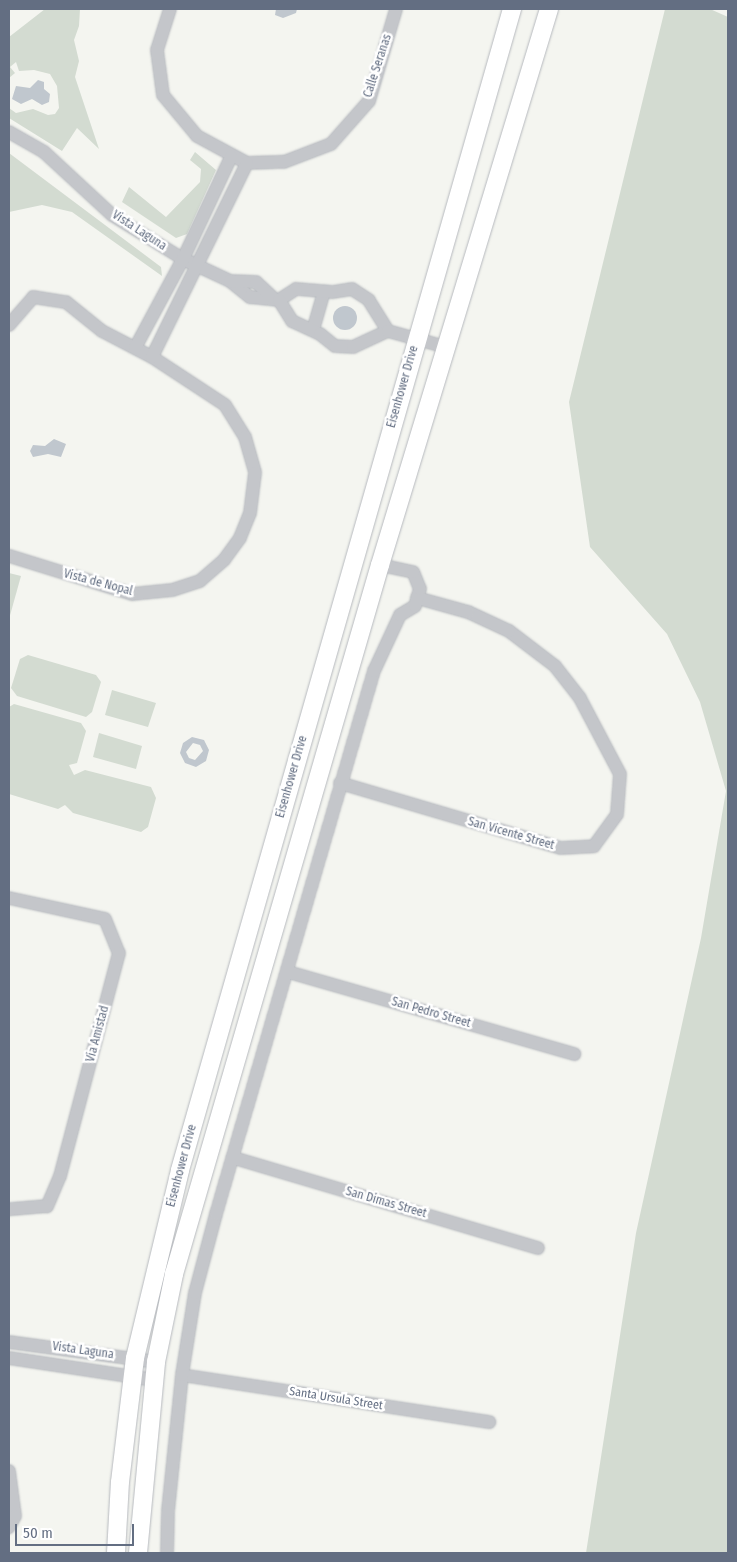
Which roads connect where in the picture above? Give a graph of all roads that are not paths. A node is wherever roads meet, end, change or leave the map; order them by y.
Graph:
1 (170, 9) edge
2 (396, 9) edge
3 (512, 9) edge
4 (549, 9) edge
5 (9, 132) edge
6 (231, 157) junction
7 (247, 164) junction
8 (183, 259) junction
9 (197, 266) junction
10 (324, 292) junction
11 (276, 298) junction
12 (9, 324) edge
13 (313, 330) junction
14 (388, 331) junction
15 (417, 339) junction
16 (446, 347) junction
17 (135, 348) junction
18 (152, 357) junction
19 (9, 556) edge
20 (380, 565) junction
21 (417, 598) junction
22 (340, 783) junction
23 (9, 898) edge
24 (288, 972) junction
25 (574, 1054) dead end
26 (234, 1158) junction
27 (9, 1209) edge
28 (538, 1248) dead end
29 (9, 1345) edge
30 (59, 1348) junction
31 (9, 1358) edge
32 (135, 1358) junction
33 (156, 1362) junction
34 (56, 1366) junction
35 (182, 1375) junction
36 (133, 1377) junction
37 (154, 1380) junction
38 (489, 1422) dead end
39 (9, 1471) edge
40 (9, 1527) edge
41 (116, 1553) edge
42 (138, 1553) edge
43 (167, 1553) edge

1 - 6 street, Calle Seranas
2 - 7 street, Calle Seranas
3 - 15 main road, Eisenhower Drive
4 - 16 main road, Eisenhower Drive
5 - 8 street, Vista Laguna
6 - 7 street, Calle Seranas
6 - 8 street
7 - 9 street
8 - 9 street, Vista Laguna
8 - 17 street
9 - 11 street, Vista Laguna
9 - 18 street
10 - 11 street
10 - 13 street
10 - 14 street
11 - 13 street
12 - 17 street, Vista de Nopal
13 - 14 street
14 - 15 street
15 - 16 street
15 - 32 main road, Eisenhower Drive
16 - 20 main road, Eisenhower Drive
17 - 18 street, Vista de Nopal
18 - 19 street, Vista de Nopal
20 - 21 street
20 - 33 main road, Eisenhower Drive
21 - 22 street
21 - 22 street, San Vicente Street
22 - 24 street
23 - 27 street, Via Amistad
24 - 25 street, San Pedro Street
24 - 26 street
26 - 28 street, San Dimas Street
26 - 35 street
29 - 30 street, Vista Laguna
30 - 32 street, Vista Laguna
30 - 34 street
31 - 34 street, Vista Laguna
32 - 33 street, Vista Laguna
32 - 36 main road, Eisenhower Drive
33 - 37 main road, Eisenhower Drive
34 - 36 street, Vista Laguna
35 - 38 street, Santa Ursula Street
35 - 43 street
36 - 37 street, Vista Laguna
36 - 41 main road, Eisenhower Drive
37 - 42 main road, Eisenhower Drive
39 - 40 street

